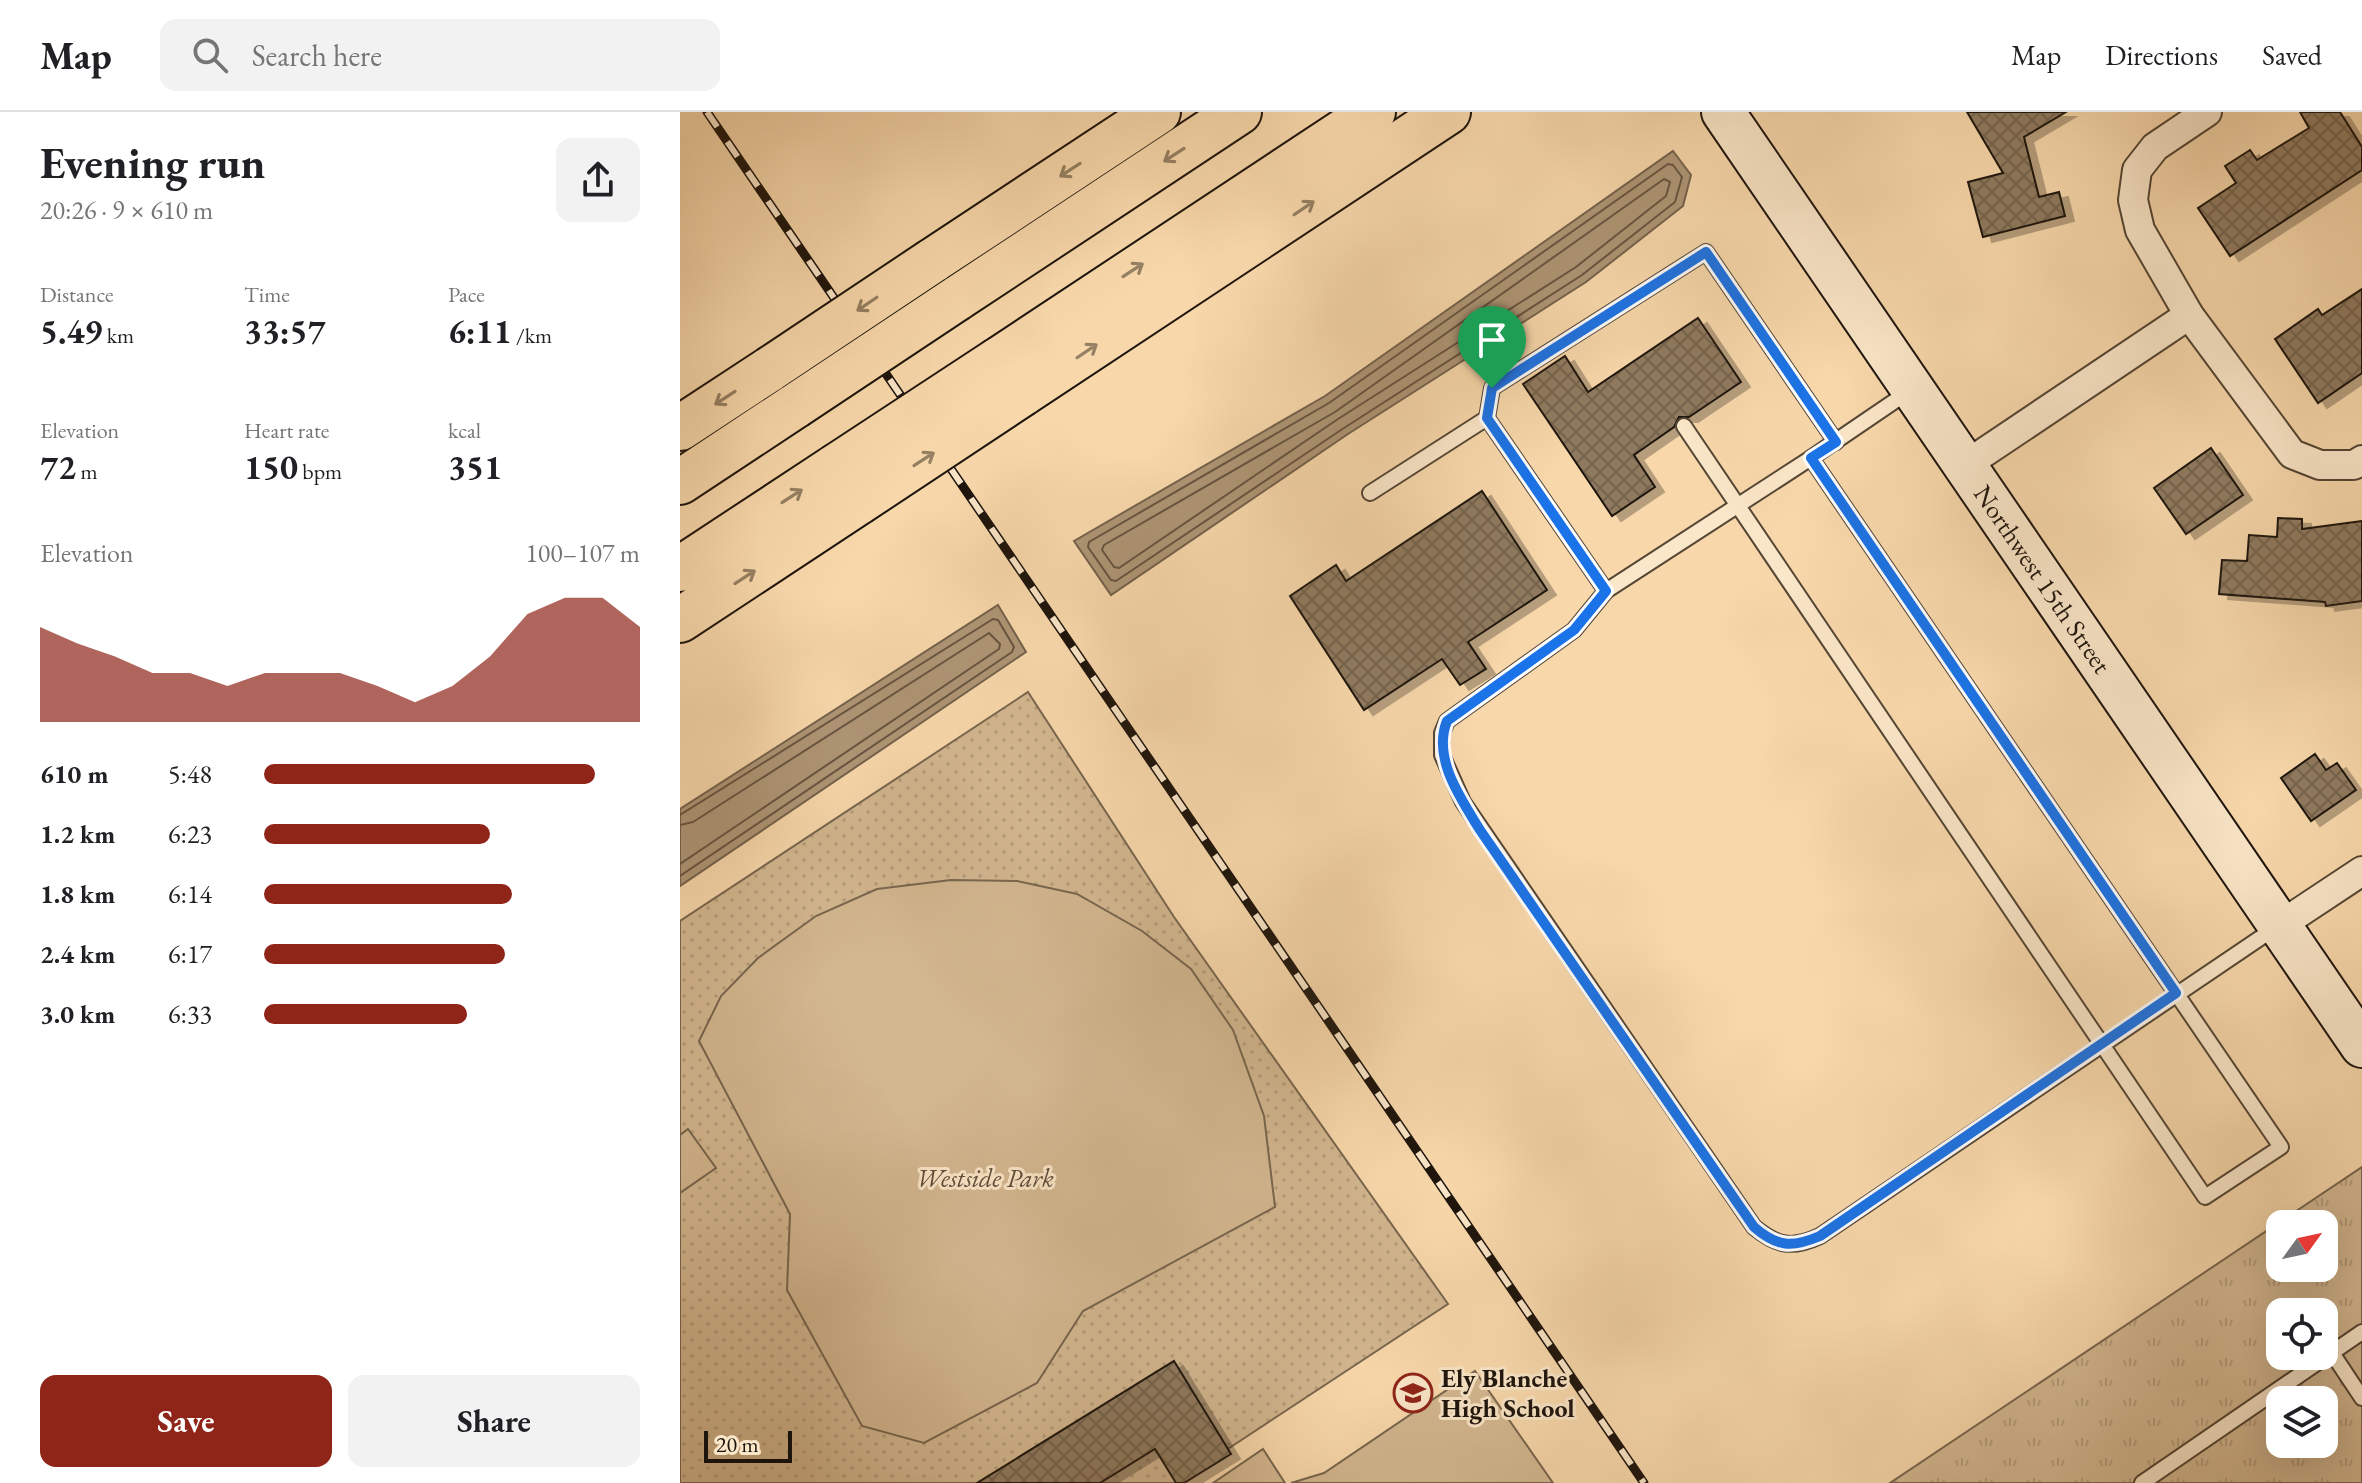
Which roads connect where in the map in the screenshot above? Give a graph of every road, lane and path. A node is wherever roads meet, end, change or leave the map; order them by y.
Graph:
1 (1158, 112) edge
2 (1239, 112) edge
3 (1373, 112) edge
4 (1448, 112) edge
5 (1723, 112) edge
6 (2207, 112) edge
7 (2189, 315) junction
8 (1010, 377) junction
9 (1912, 390) junction
10 (1487, 418) junction
11 (1684, 426) dead end
12 (680, 428) edge
13 (1836, 442) junction
14 (1811, 458) junction
15 (2362, 460) edge
16 (1964, 466) junction
17 (680, 482) edge
18 (847, 484) junction
19 (1370, 493) dead end
20 (1738, 506) junction
21 (680, 569) edge
22 (1606, 591) junction
23 (680, 620) edge
24 (2362, 871) edge
25 (2279, 926) junction
26 (2176, 993) junction
27 (2101, 1044) junction
28 (2362, 1046) edge
29 (2362, 1332) edge
30 (2338, 1349) edge
31 (2338, 1362) edge
32 (2307, 1370) edge
33 (2362, 1398) edge
34 (2142, 1483) edge

1 -> 12 highway, bridge
2 -> 17 highway, bridge
8 -> 3 highway
8 -> 4 highway
5 - 9 street, Northwest 15th Street
6 - 7 street
7 - 15 street
7 - 16 street
18 -> 8 highway, bridge
9 - 13 lane
9 - 16 street, Northwest 15th Street
10 - 13 lane
10 - 19 lane
10 - 22 lane
11 - 20 lane
13 - 14 lane
14 - 20 lane
14 - 26 lane
16 - 25 street, Northwest 15th Street
21 -> 18 highway
23 -> 18 highway
20 - 22 lane
20 - 27 lane
22 - 27 lane
24 - 25 street
25 - 26 lane
25 - 28 street, Northwest 15th Street
26 - 27 lane
26 - 27 lane
29 - 30 lane
31 - 33 lane
32 - 34 lane

